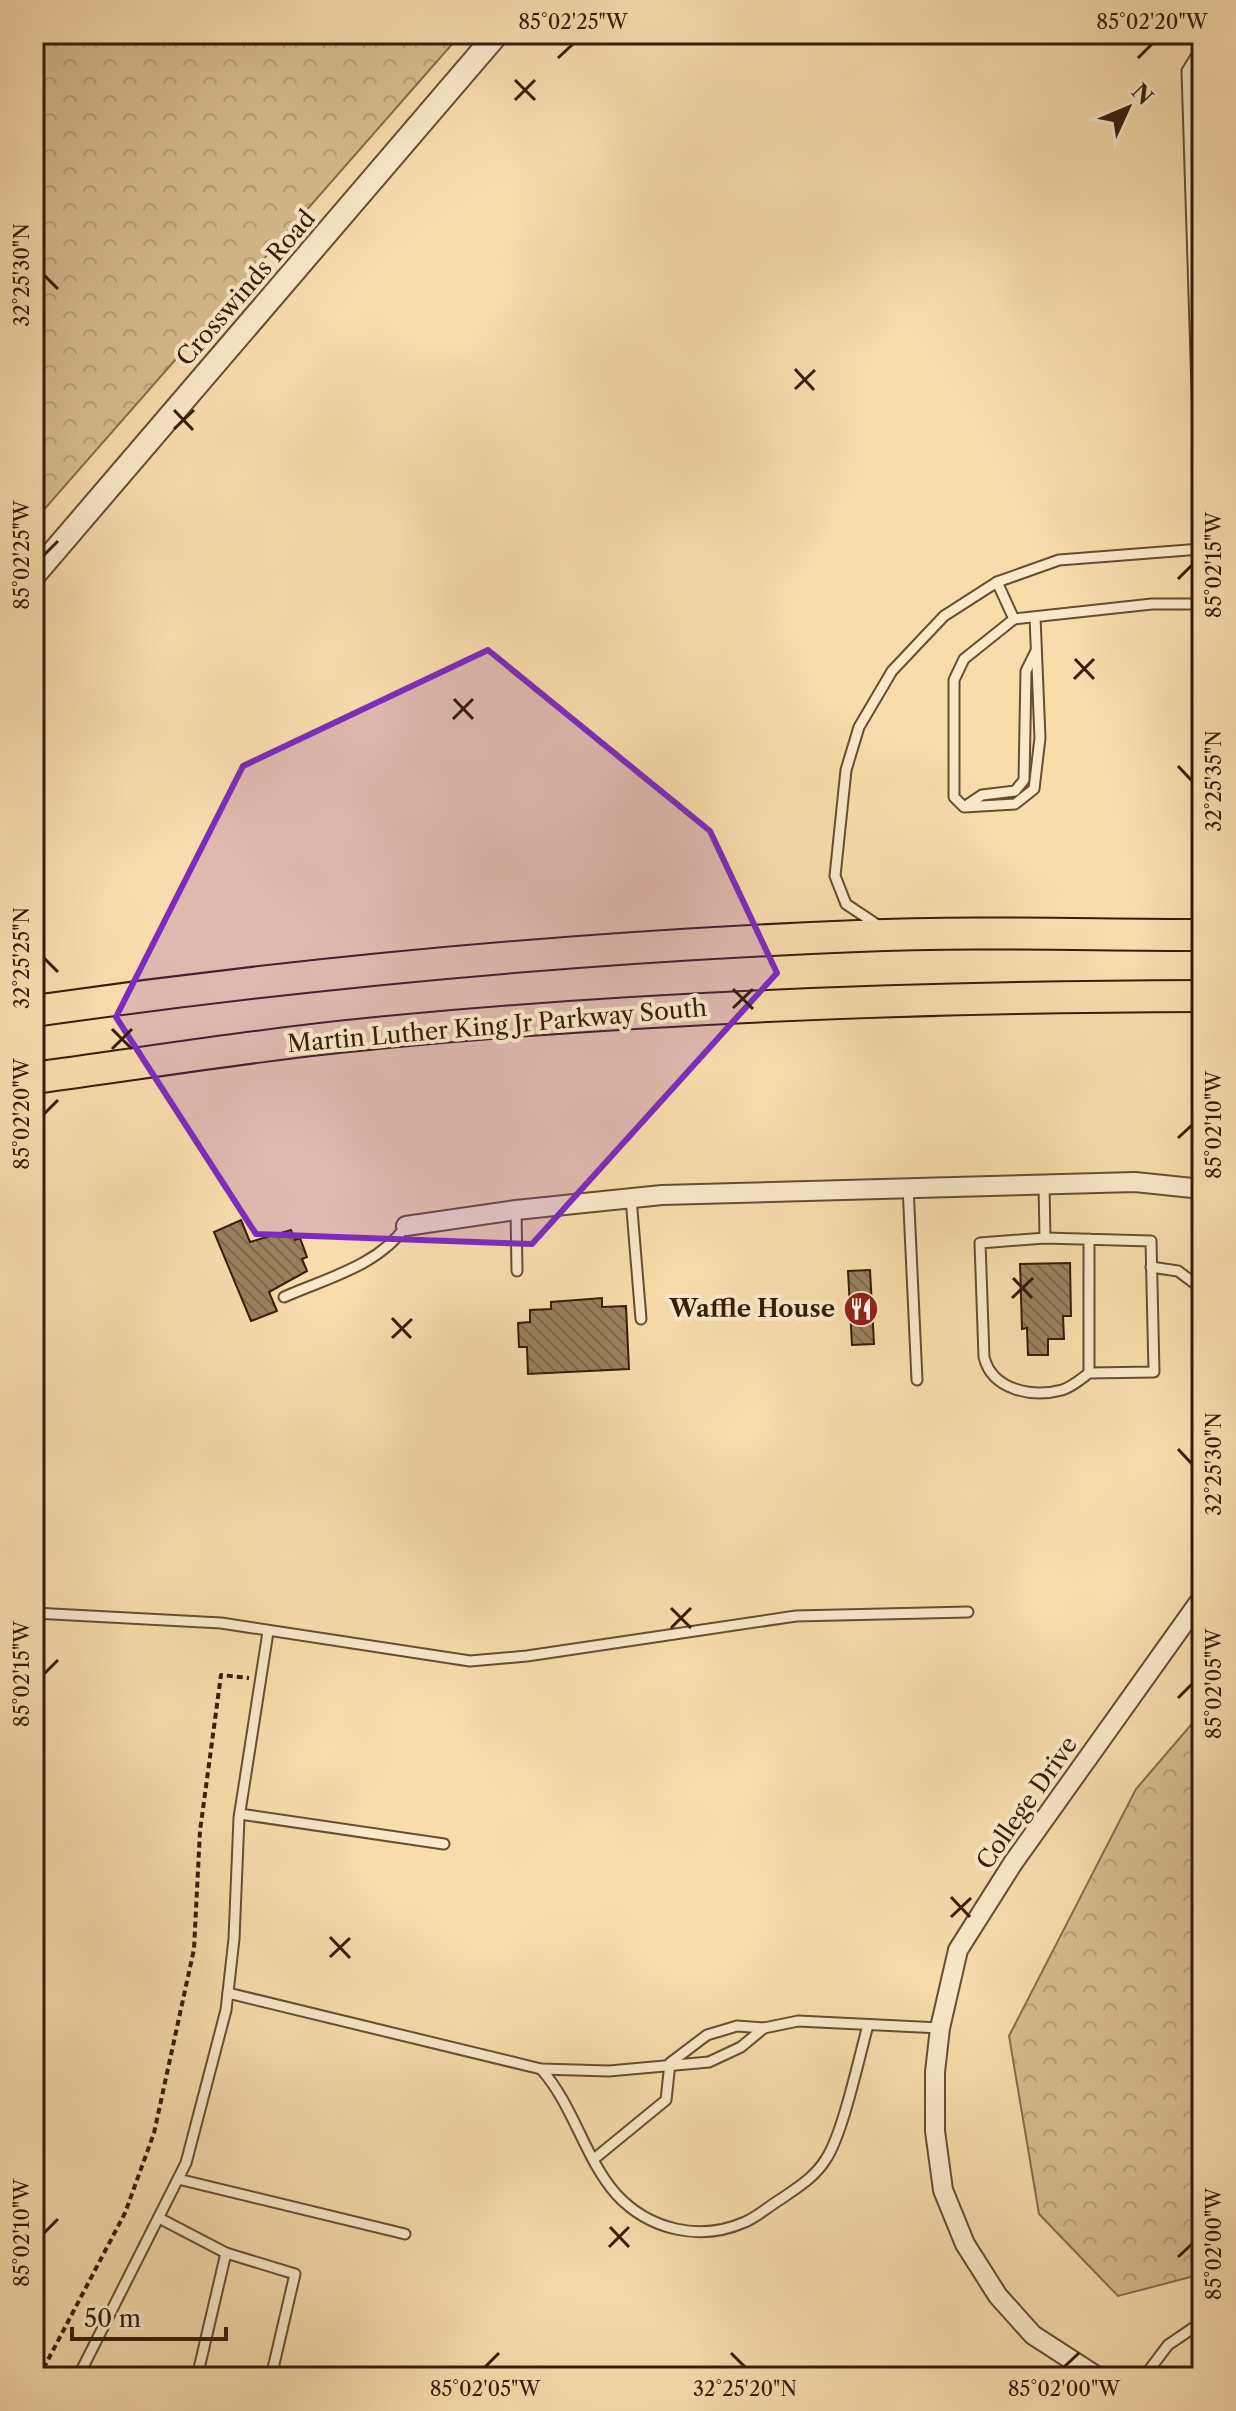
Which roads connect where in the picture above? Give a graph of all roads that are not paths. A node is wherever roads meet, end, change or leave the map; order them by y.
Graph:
1 (497, 34) edge
2 (1202, 47) edge
3 (1202, 142) edge
4 (1190, 143) junction
5 (1198, 273) edge
6 (1200, 484) edge
7 (1201, 549) edge
8 (34, 575) edge
9 (997, 582) junction
10 (1202, 604) edge
11 (1035, 617) junction
12 (1014, 619) junction
13 (901, 935) junction
14 (1202, 935) edge
15 (1202, 996) edge
16 (34, 1011) edge
17 (34, 1078) edge
18 (1044, 1184) junction
19 (908, 1186) junction
20 (1202, 1189) edge
21 (631, 1198) junction
22 (516, 1210) junction
23 (406, 1226) joint
24 (1045, 1238) junction
25 (1089, 1239) junction
26 (1151, 1267) junction
27 (517, 1271) dead end
28 (1202, 1289) edge
29 (284, 1297) dead end
30 (641, 1319) dead end
31 (1089, 1373) junction
32 (917, 1380) dead end
33 (1202, 1598) edge
34 (968, 1612) dead end
35 (34, 1613) edge
36 (268, 1632) junction
37 (240, 1814) junction
38 (444, 1844) dead end
39 (228, 1993) junction
40 (868, 2025) junction
41 (764, 2028) junction
42 (940, 2028) junction
43 (670, 2063) junction
44 (541, 2069) junction
45 (594, 2159) junction
46 (178, 2179) junction
47 (159, 2218) junction
48 (405, 2234) dead end
49 (226, 2253) junction
50 (1202, 2322) edge
51 (78, 2377) edge
52 (197, 2377) edge
53 (271, 2377) edge
54 (1098, 2377) edge
55 (1144, 2377) edge

1 - 8 street, Crosswinds Road
2 - 4 lane
3 - 4 lane
4 - 5 lane
5 - 6 lane
6 - 7 lane
7 - 9 lane
9 - 12 lane
9 - 13 lane
10 - 11 lane
11 - 12 lane
11 - 12 lane
13 - 14 highway
13 - 16 highway
15 - 17 highway, Martin Luther King Jr Parkway South
18 - 19 street
18 - 20 street
18 - 24 lane
19 - 21 street
19 - 32 lane
21 - 22 street
21 - 30 lane
22 - 23 street
22 - 27 lane
23 - 29 lane
24 - 25 lane
24 - 31 lane
25 - 26 lane
25 - 31 lane
26 - 28 lane
26 - 31 lane
33 - 42 street, College Drive
34 - 36 lane
35 - 36 lane
36 - 37 lane
37 - 38 lane
37 - 39 lane
39 - 44 lane
39 - 46 lane
40 - 41 lane
40 - 42 lane
40 - 45 lane
41 - 43 lane
41 - 43 lane
42 - 54 street, College Drive
43 - 44 lane
43 - 45 lane
44 - 45 lane
46 - 47 lane
46 - 48 lane
47 - 49 lane
47 - 51 lane
49 - 52 lane
49 - 53 lane
50 - 55 lane

